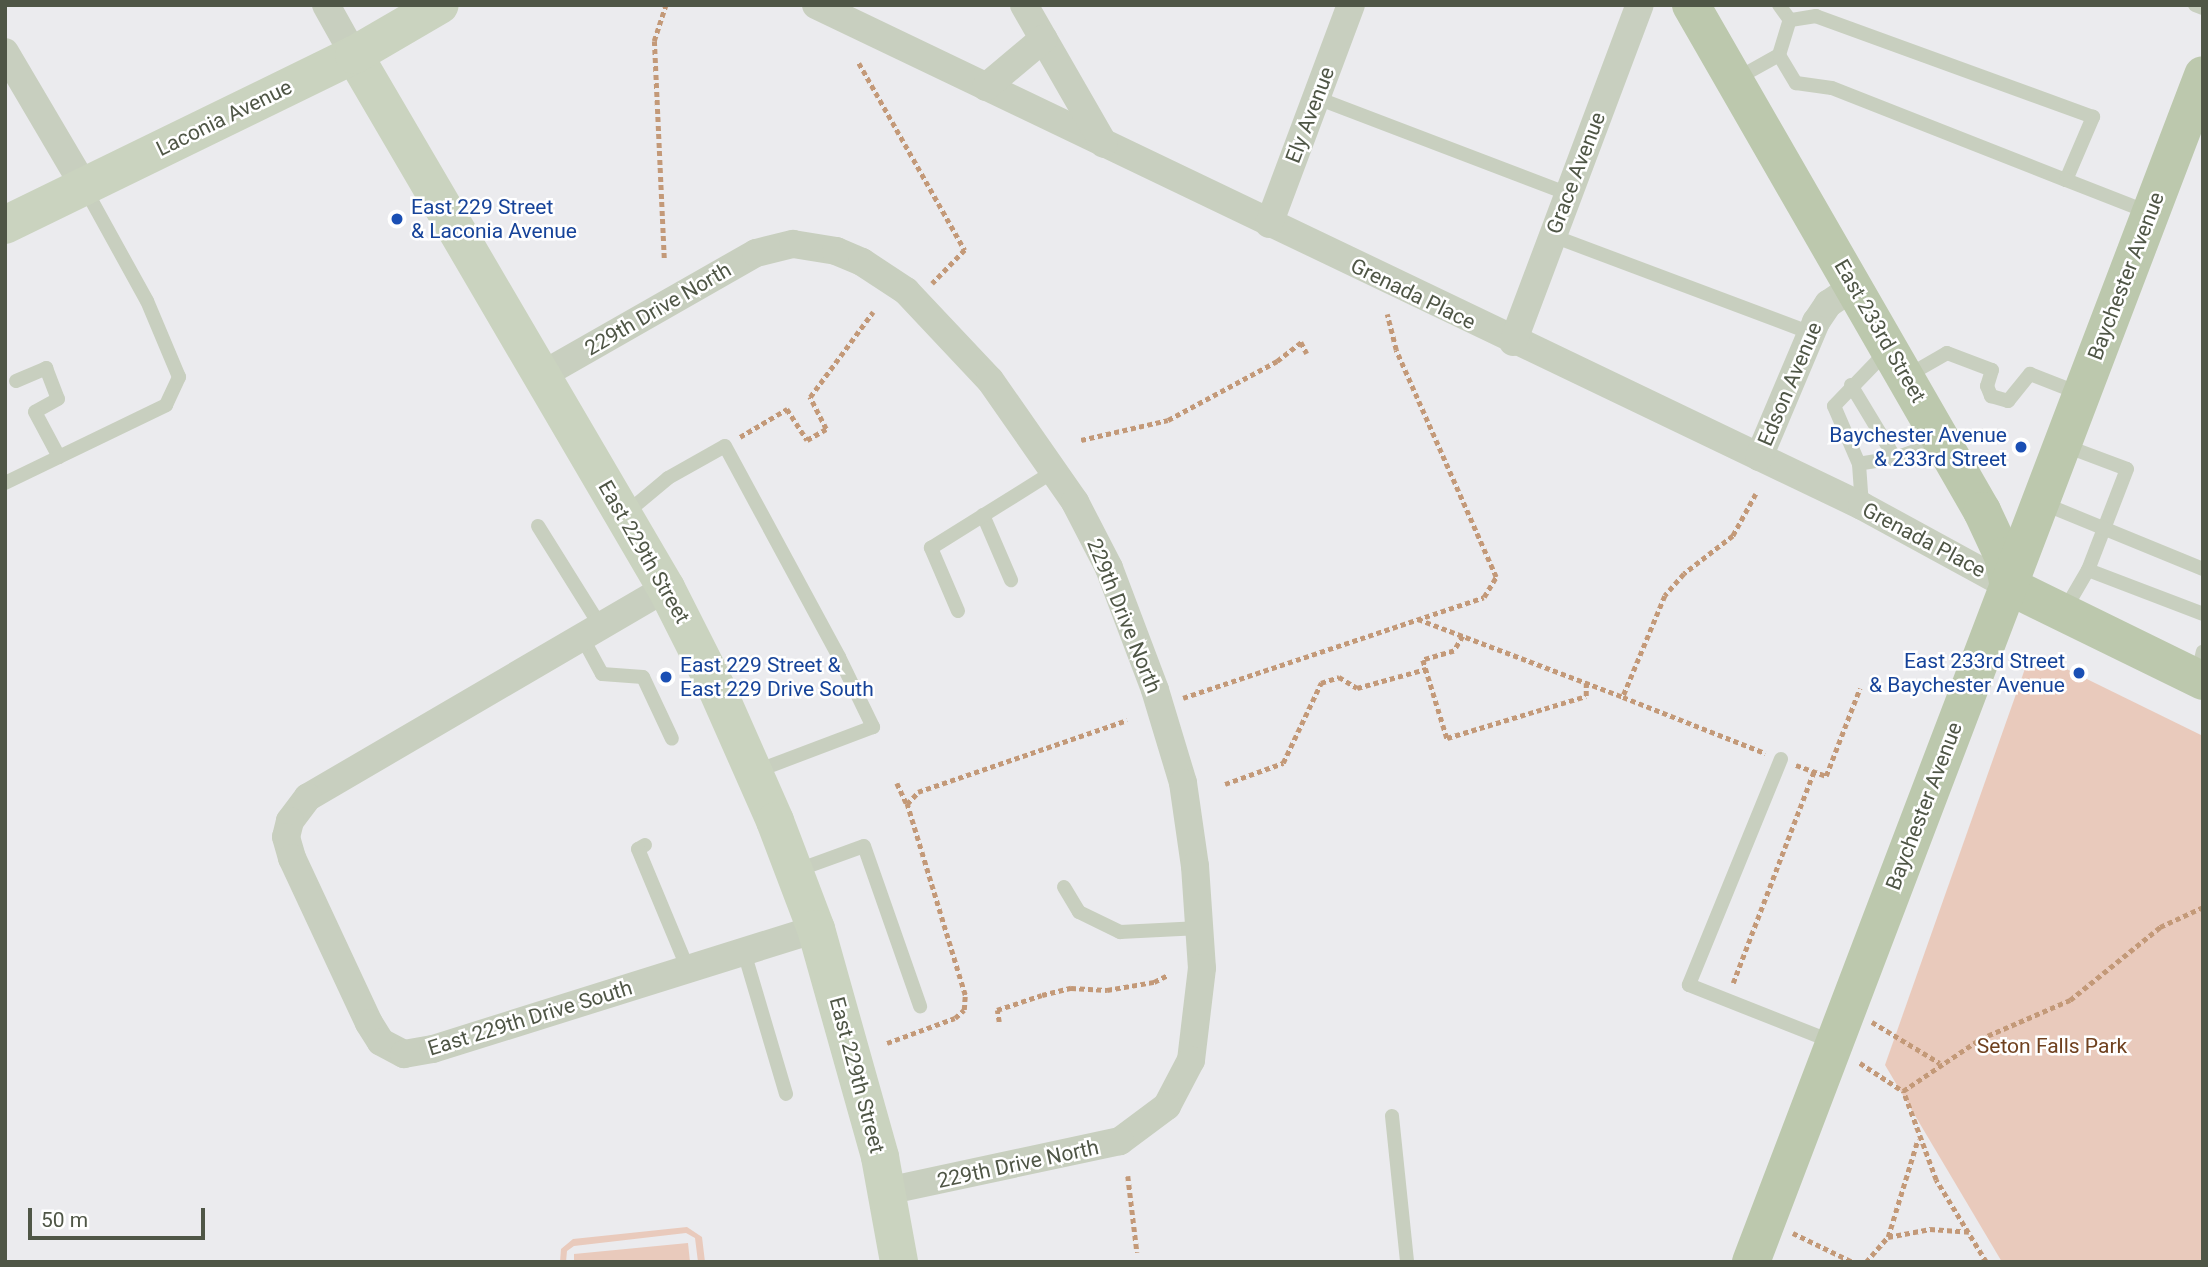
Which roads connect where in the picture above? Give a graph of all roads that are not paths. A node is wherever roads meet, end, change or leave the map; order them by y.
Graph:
1 (326, 5) edge
2 (440, 5) edge
3 (816, 5) edge
4 (1024, 5) edge
5 (1351, 5) edge
6 (1640, 5) edge
7 (1691, 5) edge
8 (1779, 5) edge
9 (2195, 5) edge
10 (2203, 8) edge
11 (1790, 20) junction
12 (1043, 39) junction
13 (5, 52) edge
14 (354, 54) junction
15 (1779, 55) junction
16 (2203, 75) edge
17 (1734, 80) junction
18 (986, 87) junction
19 (1317, 98) junction
20 (1104, 144) junction
21 (2066, 180) junction
22 (84, 186) junction
23 (1569, 194) junction
24 (2151, 213) junction
25 (1269, 224) junction
26 (5, 225) edge
27 (1553, 236) junction
28 (1855, 286) junction
29 (1811, 332) junction
30 (1513, 342) junction
31 (1898, 362) junction
32 (542, 376) junction
33 (16, 381) dead end
34 (1851, 385) junction
35 (2081, 394) junction
36 (1942, 441) junction
37 (2062, 445) junction
38 (59, 457) junction
39 (1759, 457) junction
40 (1895, 458) junction
41 (1859, 464) junction
42 (1054, 471) junction
43 (5, 484) edge
44 (2040, 502) junction
45 (1862, 506) junction
46 (624, 515) junction
47 (983, 515) junction
48 (538, 526) dead end
49 (2105, 528) junction
50 (2203, 569) edge
51 (2088, 570) junction
52 (1011, 580) dead end
53 (2009, 586) junction
54 (666, 588) junction
55 (958, 611) dead end
56 (2063, 614) junction
57 (2203, 614) edge
58 (592, 632) junction
59 (2201, 670) edge
60 (671, 738) dead end
61 (1780, 759) road end
62 (754, 772) junction
63 (645, 845) dead end
64 (794, 871) junction
65 (1064, 887) dead end
66 (1200, 928) junction
67 (816, 929) junction
68 (744, 952) junction
69 (688, 969) junction
70 (920, 1006) dead end
71 (1834, 1042) junction
72 (786, 1094) dead end
73 (1392, 1116) dead end
74 (887, 1191) junction
75 (899, 1262) edge
76 (1407, 1262) edge
77 (1751, 1262) edge

1 - 14 street, East 229th Street
2 - 14 street, Laconia Avenue
3 - 18 street, Grenada Place
4 - 12 street
5 - 19 street, Ely Avenue
6 - 23 street, Grace Avenue
7 - 17 main road, East 233rd Street
8 - 11 lane
9 - 10 lane
11 - 15 lane
11 - 21 lane
12 - 18 street
12 - 20 street
13 - 22 street
14 - 22 street, Laconia Avenue
14 - 32 street, East 229th Street
15 - 17 lane
15 - 21 lane
16 - 24 main road, Baychester Avenue
17 - 28 main road, East 233rd Street
18 - 20 street, Grenada Place
19 - 23 lane
19 - 25 street, Ely Avenue
20 - 25 street, Grenada Place
21 - 24 lane
22 - 26 street, Laconia Avenue
22 - 38 lane
23 - 27 street, Grace Avenue
24 - 35 main road, Baychester Avenue
25 - 30 street, Grenada Place
27 - 29 lane
27 - 30 street, Grace Avenue
28 - 29 street, Edson Avenue
28 - 31 main road, East 233rd Street
29 - 39 street, Edson Avenue
30 - 39 street, Grenada Place
31 - 34 lane
31 - 35 lane
31 - 36 main road, East 233rd Street
32 - 42 street, 229th Drive North
32 - 46 street, East 229th Street
33 - 38 lane
34 - 40 lane
34 - 41 lane
35 - 37 main road, Baychester Avenue
36 - 40 lane
36 - 53 main road, East 233rd Street
37 - 44 main road, Baychester Avenue
37 - 49 lane
38 - 43 lane
39 - 45 street, Grenada Place
40 - 41 lane
41 - 45 lane
42 - 47 lane
42 - 66 street, 229th Drive North
44 - 49 lane
44 - 53 main road, Baychester Avenue
45 - 53 street, Grenada Place
46 - 54 street, East 229th Street
46 - 62 lane
47 - 52 lane
47 - 55 lane
48 - 58 lane
49 - 50 lane
49 - 51 lane
51 - 56 lane
51 - 57 lane
53 - 56 main road
53 - 71 main road, Baychester Avenue
54 - 58 street, East 229th Drive South
54 - 62 street, East 229th Street
56 - 59 main road
58 - 60 lane
58 - 69 street, East 229th Drive South
61 - 71 lane
62 - 64 street, East 229th Street
63 - 69 lane
64 - 67 street, East 229th Street
64 - 70 lane
65 - 66 lane
66 - 74 street, 229th Drive North
67 - 68 street, East 229th Drive South
67 - 74 street, East 229th Street
68 - 69 street, East 229th Drive South
68 - 72 lane
71 - 77 main road, Baychester Avenue
73 - 76 lane
74 - 75 street, East 229th Street

